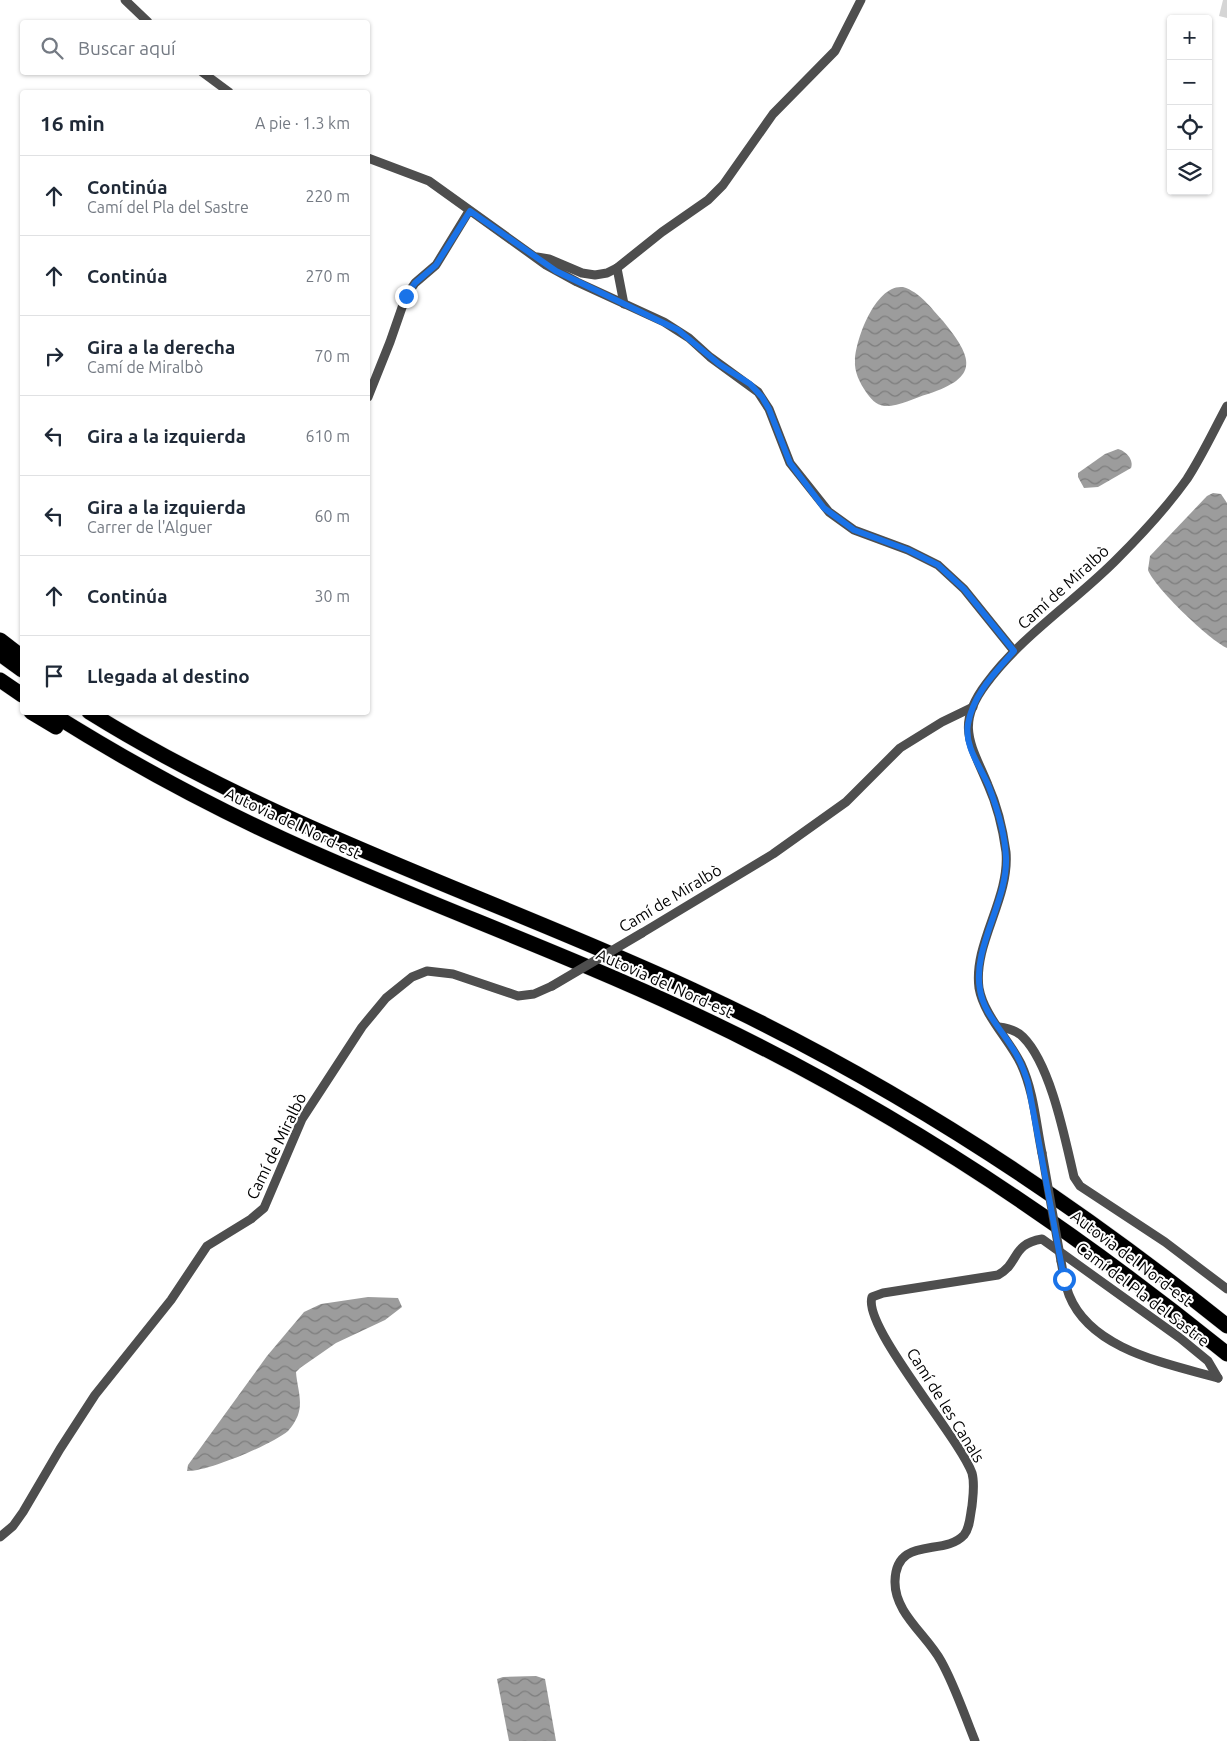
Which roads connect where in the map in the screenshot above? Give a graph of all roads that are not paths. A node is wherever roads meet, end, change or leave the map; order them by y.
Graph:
1 (125, 0) edge
2 (861, 0) edge
3 (146, 20) edge
4 (206, 75) edge
5 (226, 90) edge
6 (370, 159) edge
7 (470, 211) junction
8 (534, 257) junction
9 (616, 268) junction
10 (624, 304) junction
11 (370, 392) edge
12 (1227, 406) edge
13 (0, 640) edge
14 (1014, 651) junction
15 (0, 654) edge
16 (20, 655) edge
17 (20, 669) edge
18 (0, 680) edge
19 (0, 693) edge
20 (20, 695) edge
21 (20, 706) edge
22 (974, 707) junction
23 (36, 715) edge
24 (54, 715) edge
25 (94, 715) edge
26 (108, 715) edge
27 (158, 751) junction
28 (410, 894) junction
29 (999, 1027) junction
30 (1227, 1289) edge
31 (875, 1294) joint
32 (1227, 1326) edge
33 (1227, 1354) edge
34 (0, 1537) edge
35 (975, 1741) edge

1 - 3 street
2 - 9 street
4 - 5 street
6 - 7 street
7 - 8 street
7 - 11 street
8 - 9 street
8 - 10 street
9 - 10 street
10 - 14 street
12 - 14 street, Camí de Miralbò
13 - 16 highway
14 - 22 street, Camí de Miralbò
15 - 17 highway
18 - 20 highway
19 - 21 highway
22 - 29 street, Camí del Pla del Sastre
22 - 34 street, Camí de Miralbò, bridge
23 - 28 highway
24 - 28 highway, Autovia del Nord-est
25 - 27 highway, Autovia del Nord-est
26 - 27 highway
27 - 32 highway, Autovia del Nord-est
28 - 33 highway, Autovia del Nord-est
29 - 30 street
29 - 31 street, Camí del Pla del Sastre, bridge
31 - 35 street, Camí de les Canals

